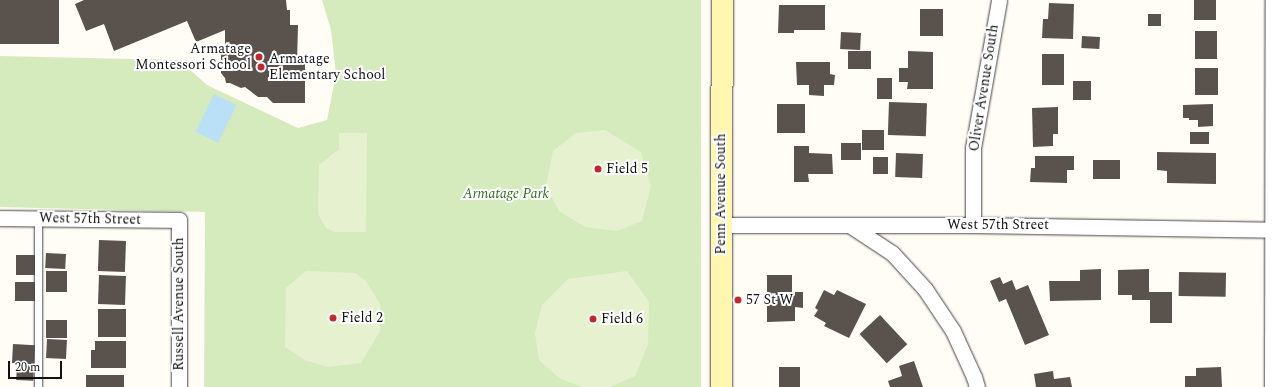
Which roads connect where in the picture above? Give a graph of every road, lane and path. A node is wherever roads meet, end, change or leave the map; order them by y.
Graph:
1 (722, 0) edge
2 (999, 0) edge
3 (1273, 0) edge
4 (0, 218) edge
5 (38, 218) junction
6 (180, 220) joint
7 (720, 225) junction
8 (973, 225) junction
9 (851, 226) junction
10 (1274, 230) edge
11 (38, 387) edge
12 (178, 387) edge
13 (721, 387) edge
14 (977, 387) edge
15 (1272, 387) edge

1 - 7 main road, Penn Avenue South
2 - 8 street, Oliver Avenue South
3 - 10 street
4 - 5 street, West 57th Street
5 - 6 street, West 57th Street
5 - 11 lane
6 - 12 street, Russell Avenue South
7 - 9 street, West 57th Street
7 - 13 main road, Penn Avenue South
8 - 9 street, West 57th Street
8 - 10 street, West 57th Street
9 - 14 street
10 - 15 street

